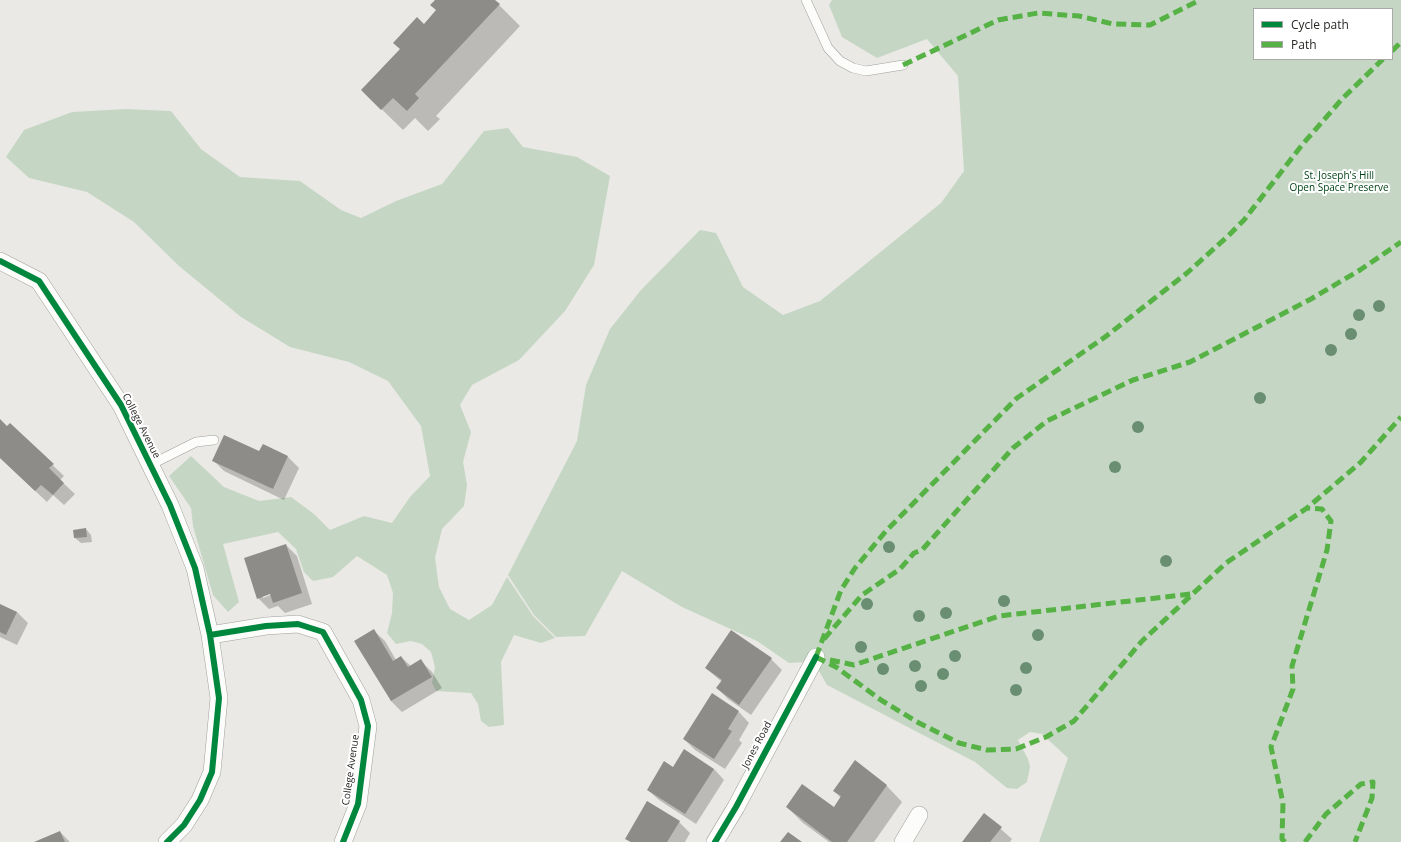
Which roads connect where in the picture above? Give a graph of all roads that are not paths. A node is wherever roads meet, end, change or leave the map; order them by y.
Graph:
1 (806, 0) edge
2 (903, 65) dead end
3 (0, 261) edge
4 (214, 440) dead end
5 (150, 465) junction
6 (210, 635) junction
7 (816, 657) dead end
8 (919, 815) dead end
9 (167, 842) edge
10 (343, 842) edge
11 (715, 842) edge
12 (903, 842) edge

1 - 2 lane
3 - 5 street, College Avenue
4 - 5 lane
5 - 6 street, College Avenue
6 - 9 street, College Avenue
6 - 10 street, College Avenue
7 - 11 street, Jones Road
8 - 12 street

